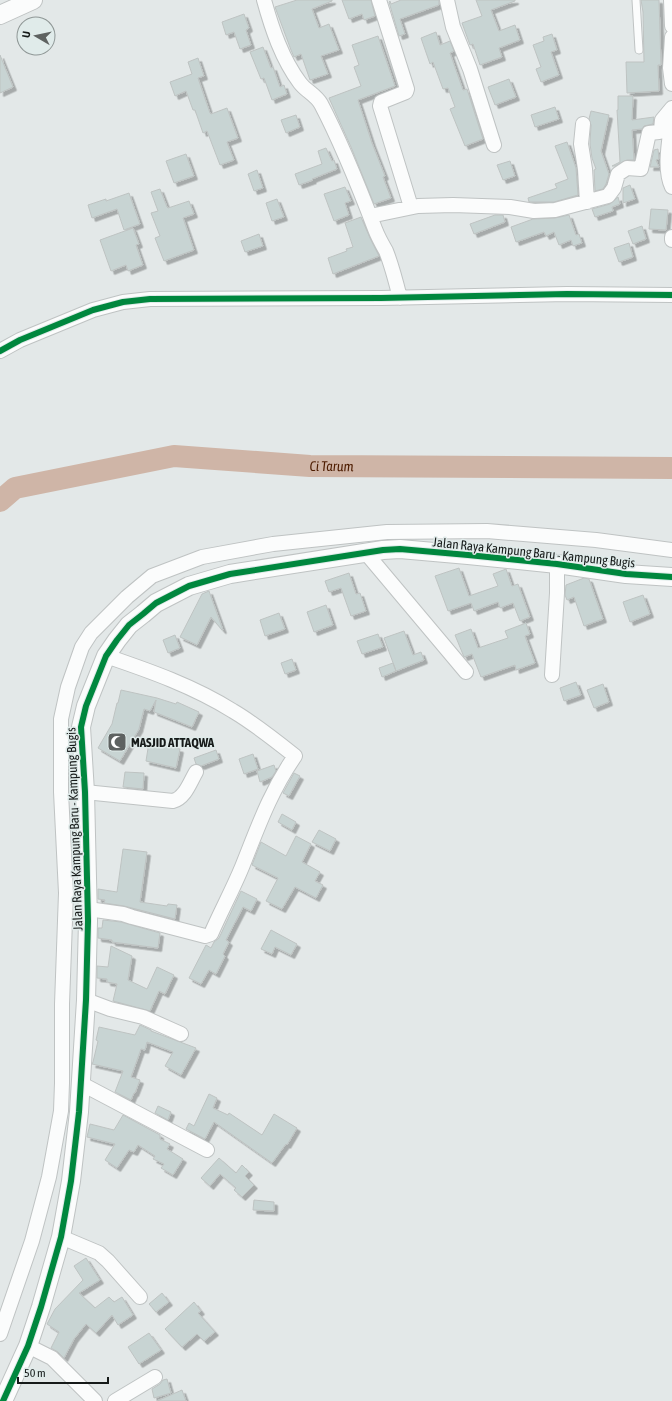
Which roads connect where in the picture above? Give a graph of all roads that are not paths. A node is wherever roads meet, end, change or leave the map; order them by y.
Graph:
1 (34, 0) edge
2 (264, 0) edge
3 (379, 0) edge
4 (447, 0) edge
5 (636, 0) edge
6 (671, 0) edge
7 (0, 15) edge
8 (672, 26) edge
9 (672, 37) edge
10 (639, 50) dead end
11 (672, 84) edge
12 (672, 108) edge
13 (672, 118) edge
14 (583, 124) dead end
15 (494, 145) dead end
16 (672, 187) edge
17 (587, 202) junction
18 (411, 207) junction
19 (370, 216) junction
20 (672, 294) edge
21 (400, 298) junction
22 (0, 351) edge
23 (672, 550) edge
24 (366, 553) junction
25 (557, 564) junction
26 (672, 577) edge
27 (106, 656) junction
28 (466, 672) dead end
29 (552, 675) dead end
30 (196, 772) dead end
31 (85, 792) junction
32 (88, 909) junction
33 (86, 1000) junction
34 (181, 1034) dead end
35 (80, 1083) junction
36 (207, 1150) dead end
37 (61, 1237) junction
38 (140, 1297) dead end
39 (0, 1334) edge
40 (28, 1346) junction
41 (155, 1377) dead end
42 (3, 1401) edge
43 (95, 1401) edge
44 (115, 1401) edge

1 - 7 street
2 - 19 street
3 - 18 street
4 - 15 street
5 - 10 lane
6 - 8 street
9 - 11 street
12 - 17 street
13 - 16 street
14 - 17 street
17 - 18 street
18 - 19 street
19 - 21 street
20 - 21 street
21 - 22 street
23 - 39 street
24 - 25 street, Jalan Raya Kampung Baru - Kampung Bugis
24 - 27 street, Jalan Raya Kampung Baru - Kampung Bugis
24 - 28 street
25 - 26 street, Jalan Raya Kampung Baru - Kampung Bugis
25 - 29 street
27 - 31 street, Jalan Raya Kampung Baru - Kampung Bugis
27 - 32 street
30 - 31 street
31 - 32 street, Jalan Raya Kampung Baru - Kampung Bugis
32 - 33 street, Jalan Raya Kampung Baru - Kampung Bugis
33 - 34 street
33 - 35 street, Jalan Raya Kampung Baru - Kampung Bugis
35 - 36 street
35 - 37 street, Jalan Raya Kampung Baru - Kampung Bugis
37 - 38 street
37 - 40 street, Jalan Raya Kampung Baru - Kampung Bugis
40 - 42 street, Jalan Raya Kampung Baru - Kampung Bugis
40 - 43 street
41 - 44 street

